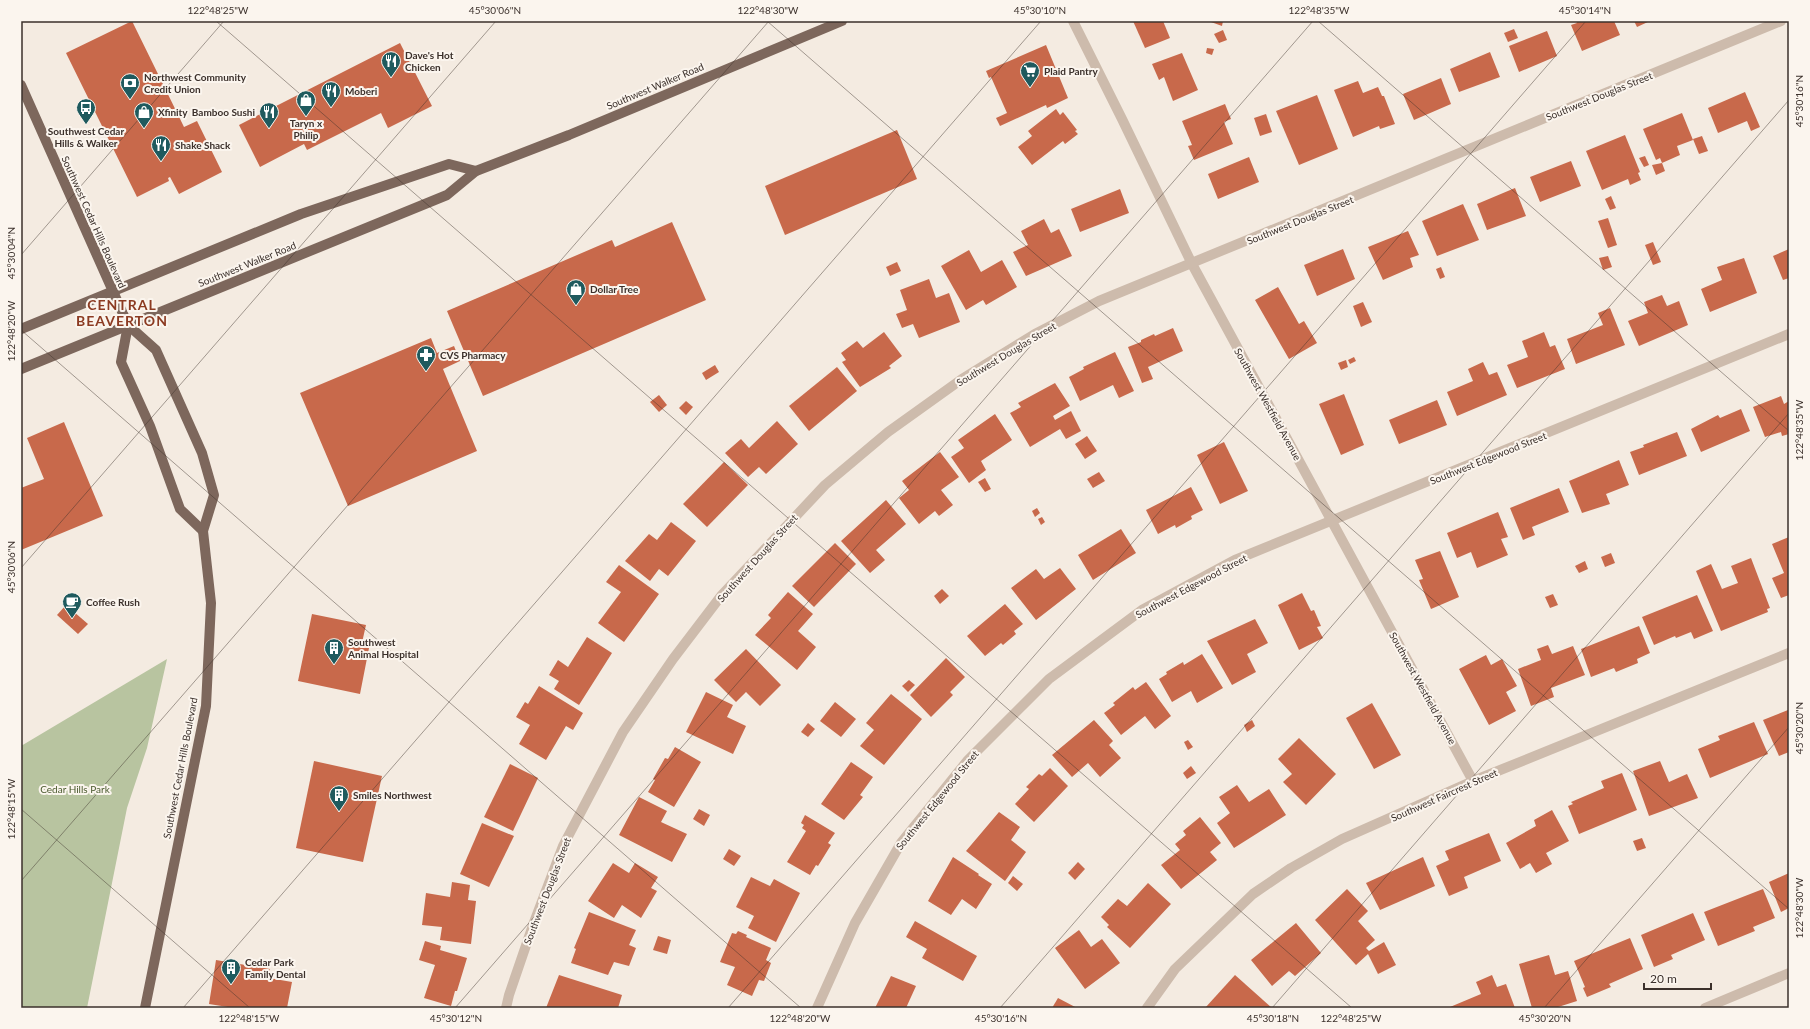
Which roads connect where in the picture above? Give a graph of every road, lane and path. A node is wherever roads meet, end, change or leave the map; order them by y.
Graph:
1 (842, 21) edge
2 (1073, 21) edge
3 (1781, 21) edge
4 (21, 85) edge
5 (476, 171) junction
6 (1192, 264) junction
7 (112, 291) junction
8 (128, 325) junction
9 (21, 329) edge
10 (1789, 334) edge
11 (21, 369) edge
12 (1332, 522) junction
13 (203, 531) junction
14 (1789, 653) edge
15 (1473, 781) junction
16 (1789, 973) edge
17 (145, 1008) edge
18 (506, 1008) edge
19 (818, 1008) edge
20 (1146, 1008) edge
21 (1705, 1008) edge

1 - 5 main road, Southwest Walker Road
2 - 6 street, Southwest Westfield Avenue
3 - 6 street, Southwest Douglas Street
4 - 7 main road, Southwest Cedar Hills Boulevard
5 - 7 main road
5 - 8 main road, Southwest Walker Road
6 - 12 street, Southwest Westfield Avenue
6 - 18 street, Southwest Douglas Street
7 - 8 main road, Southwest Cedar Hills Boulevard
7 - 9 main road
8 - 11 main road, Southwest Walker Road
8 - 13 main road
8 - 13 main road, Southwest Cedar Hills Boulevard
10 - 12 street, Southwest Edgewood Street
12 - 15 street, Southwest Westfield Avenue
12 - 19 street, Southwest Edgewood Street
13 - 17 main road, Southwest Cedar Hills Boulevard
14 - 15 street, Southwest Faircrest Street
15 - 20 street, Southwest Faircrest Street
16 - 21 street

